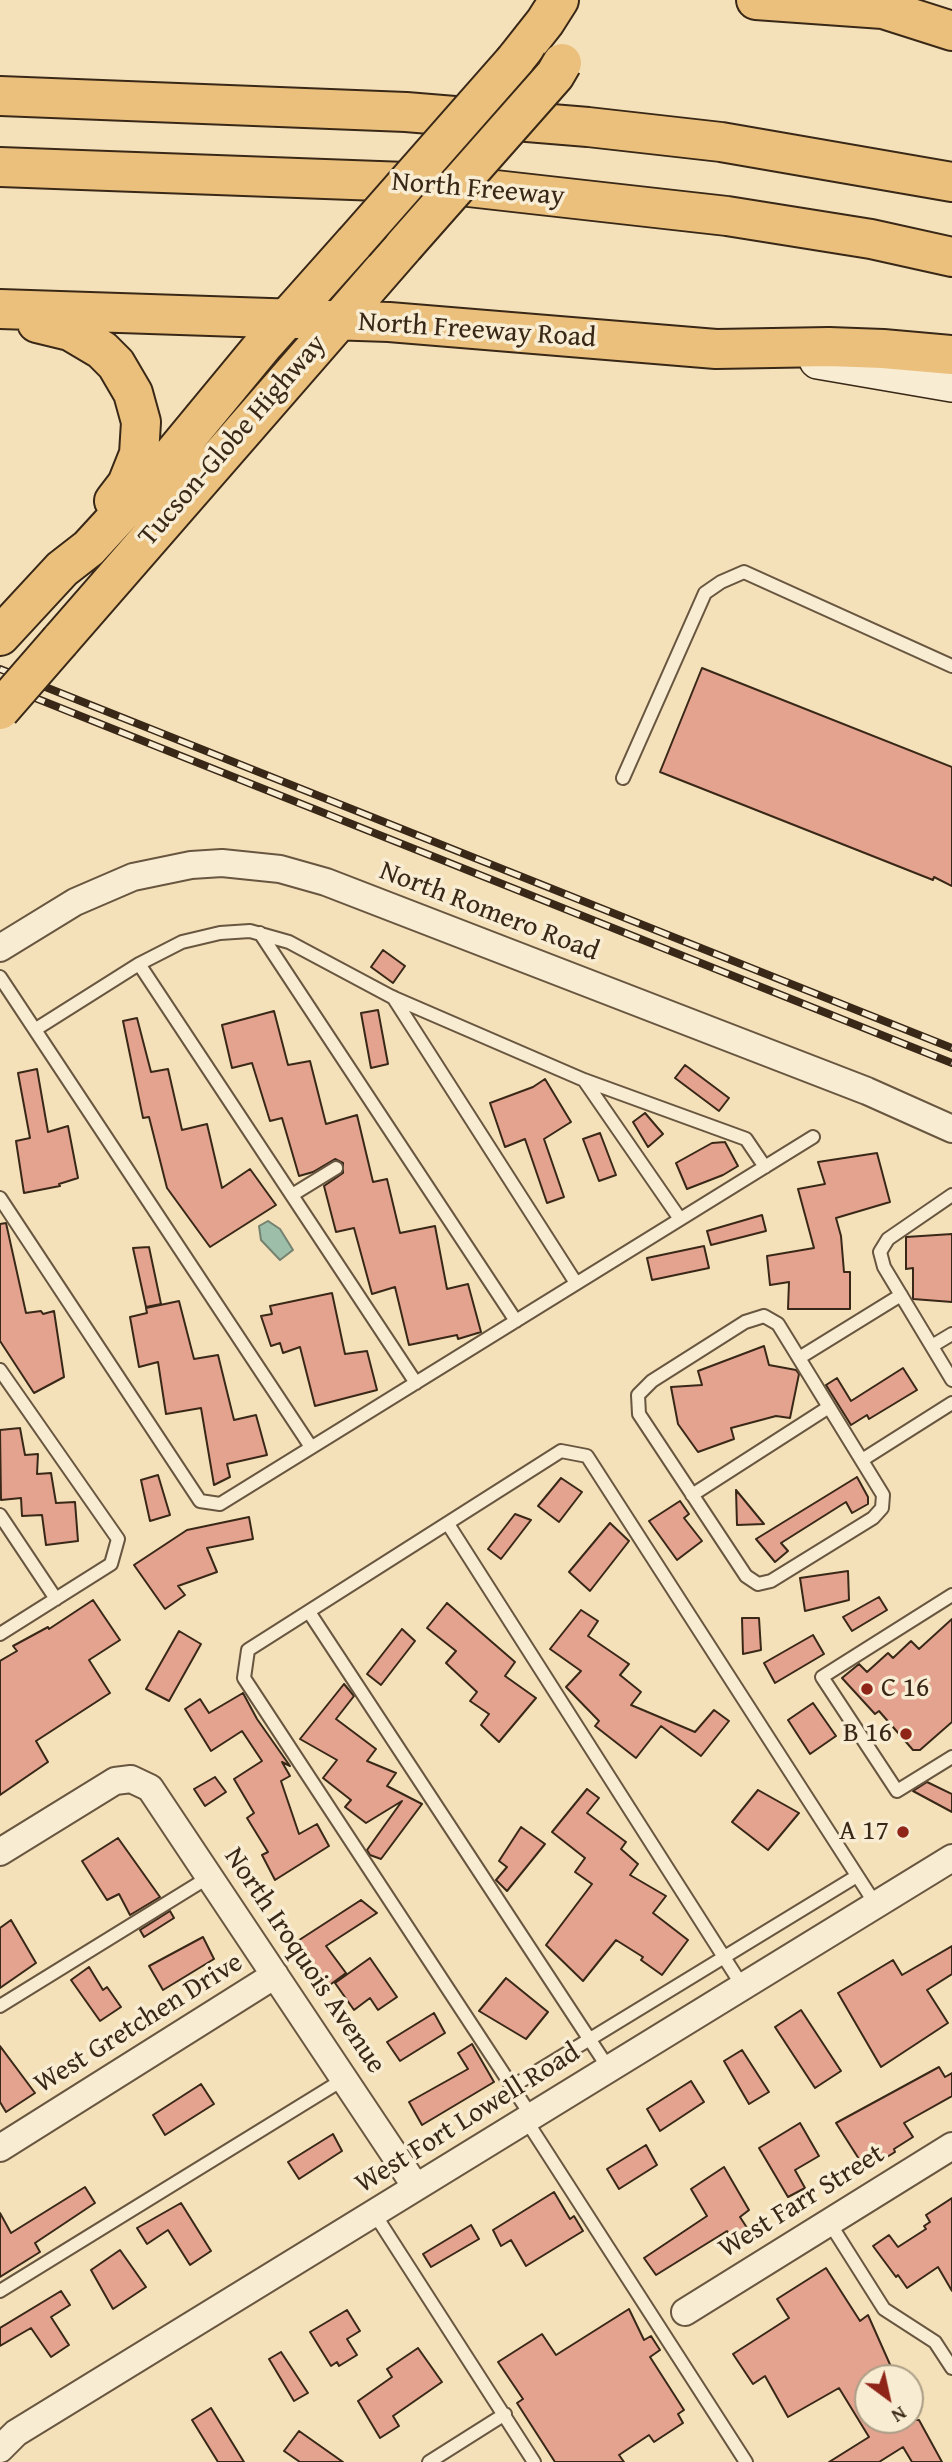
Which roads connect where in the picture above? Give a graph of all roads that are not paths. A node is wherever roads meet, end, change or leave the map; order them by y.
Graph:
1 (559, 0) edge
2 (567, 0) edge
3 (757, 0) edge
4 (883, 9) junction
5 (952, 17) edge
6 (952, 31) edge
7 (0, 96) edge
8 (0, 167) edge
9 (952, 182) edge
10 (952, 257) edge
11 (0, 309) edge
12 (0, 318) edge
13 (286, 319) junction
14 (336, 321) junction
15 (716, 349) junction
16 (952, 355) edge
17 (952, 383) edge
18 (62, 569) junction
19 (6, 629) edge
20 (952, 666) edge
21 (0, 710) edge
22 (623, 778) dead end
23 (260, 933) junction
24 (0, 948) edge
25 (139, 964) junction
26 (0, 977) edge
27 (392, 997) junction
28 (36, 1029) junction
29 (584, 1080) junction
30 (952, 1129) edge
31 (813, 1137) dead end
32 (765, 1167) junction
33 (336, 1168) dead end
34 (292, 1195) junction
35 (952, 1195) edge
36 (0, 1198) edge
37 (680, 1219) junction
38 (576, 1283) junction
39 (901, 1295) junction
40 (516, 1321) junction
41 (952, 1334) edge
42 (932, 1346) junction
43 (799, 1358) junction
44 (0, 1370) edge
45 (952, 1380) edge
46 (416, 1383) junction
47 (952, 1403) edge
48 (829, 1408) junction
49 (311, 1447) junction
50 (862, 1460) junction
51 (692, 1494) junction
52 (0, 1515) edge
53 (448, 1524) junction
54 (952, 1595) edge
55 (56, 1599) junction
56 (309, 1612) junction
57 (0, 1634) edge
58 (952, 1757) edge
59 (0, 1852) edge
60 (952, 1858) edge
61 (857, 1876) junction
62 (209, 1877) junction
63 (876, 1905) junction
64 (724, 1957) junction
65 (275, 1975) junction
66 (743, 1987) junction
67 (0, 2006) edge
68 (590, 2039) junction
69 (610, 2069) junction
70 (344, 2079) junction
71 (513, 2086) junction
72 (529, 2118) junction
73 (952, 2146) edge
74 (0, 2148) edge
75 (416, 2187) junction
76 (374, 2213) junction
77 (829, 2222) junction
78 (0, 2291) edge
79 (685, 2312) dead end
80 (952, 2368) edge
81 (505, 2414) junction
82 (5, 2439) edge
83 (429, 2462) edge
84 (534, 2462) edge
85 (746, 2462) edge

1 - 13 highway, Tucson-Globe Highway, bridge
2 - 14 highway, Tucson-Globe Highway, bridge
3 - 4 highway
4 - 5 main road
4 - 6 highway
7 - 9 highway
8 - 10 highway, North Freeway
11 - 13 highway, North Freeway Road
12 - 18 highway
13 - 14 highway, North Freeway Road
13 - 18 highway, Tucson-Globe Highway
14 - 15 highway, North Freeway Road
14 - 21 highway, Tucson-Globe Highway, bridge
15 - 16 highway
15 - 17 main road, North Freeway Road
18 - 19 highway, Tucson-Globe Highway
20 - 22 lane
23 - 25 lane
23 - 27 lane
23 - 40 lane
24 - 30 street, North Romero Road
25 - 28 lane
25 - 34 lane
26 - 28 lane
27 - 29 lane
27 - 38 lane
28 - 49 lane
29 - 32 lane
29 - 37 lane
31 - 32 lane
32 - 37 lane
33 - 34 lane
34 - 46 lane
35 - 39 lane
36 - 49 lane
37 - 38 lane
38 - 40 lane
39 - 42 lane
39 - 43 lane
40 - 46 lane
41 - 42 lane
42 - 45 lane
43 - 48 lane
43 - 51 lane
44 - 55 lane
46 - 49 lane
47 - 50 lane
48 - 50 lane
48 - 51 lane
50 - 51 lane
52 - 55 lane
53 - 56 lane
53 - 61 lane
53 - 64 lane
54 - 58 lane
55 - 57 lane
56 - 68 lane
56 - 71 lane
59 - 62 street, North Iroquois Avenue
60 - 63 street, West Fort Lowell Road
61 - 63 lane
61 - 64 lane
62 - 65 street, North Iroquois Avenue
62 - 67 lane
63 - 66 street, West Fort Lowell Road
64 - 66 lane
64 - 68 lane
65 - 70 street, North Iroquois Avenue
65 - 74 street, West Gretchen Drive
66 - 69 street, West Fort Lowell Road
68 - 69 lane
68 - 71 lane
69 - 72 street, West Fort Lowell Road
70 - 75 street, North Iroquois Avenue
70 - 78 lane
71 - 72 lane
72 - 75 street, West Fort Lowell Road
72 - 85 lane
73 - 77 street, West Farr Street
75 - 76 street, West Fort Lowell Road
76 - 81 lane
76 - 82 street, West Fort Lowell Road
77 - 79 street, West Farr Street
77 - 80 lane
81 - 83 lane
81 - 84 lane

